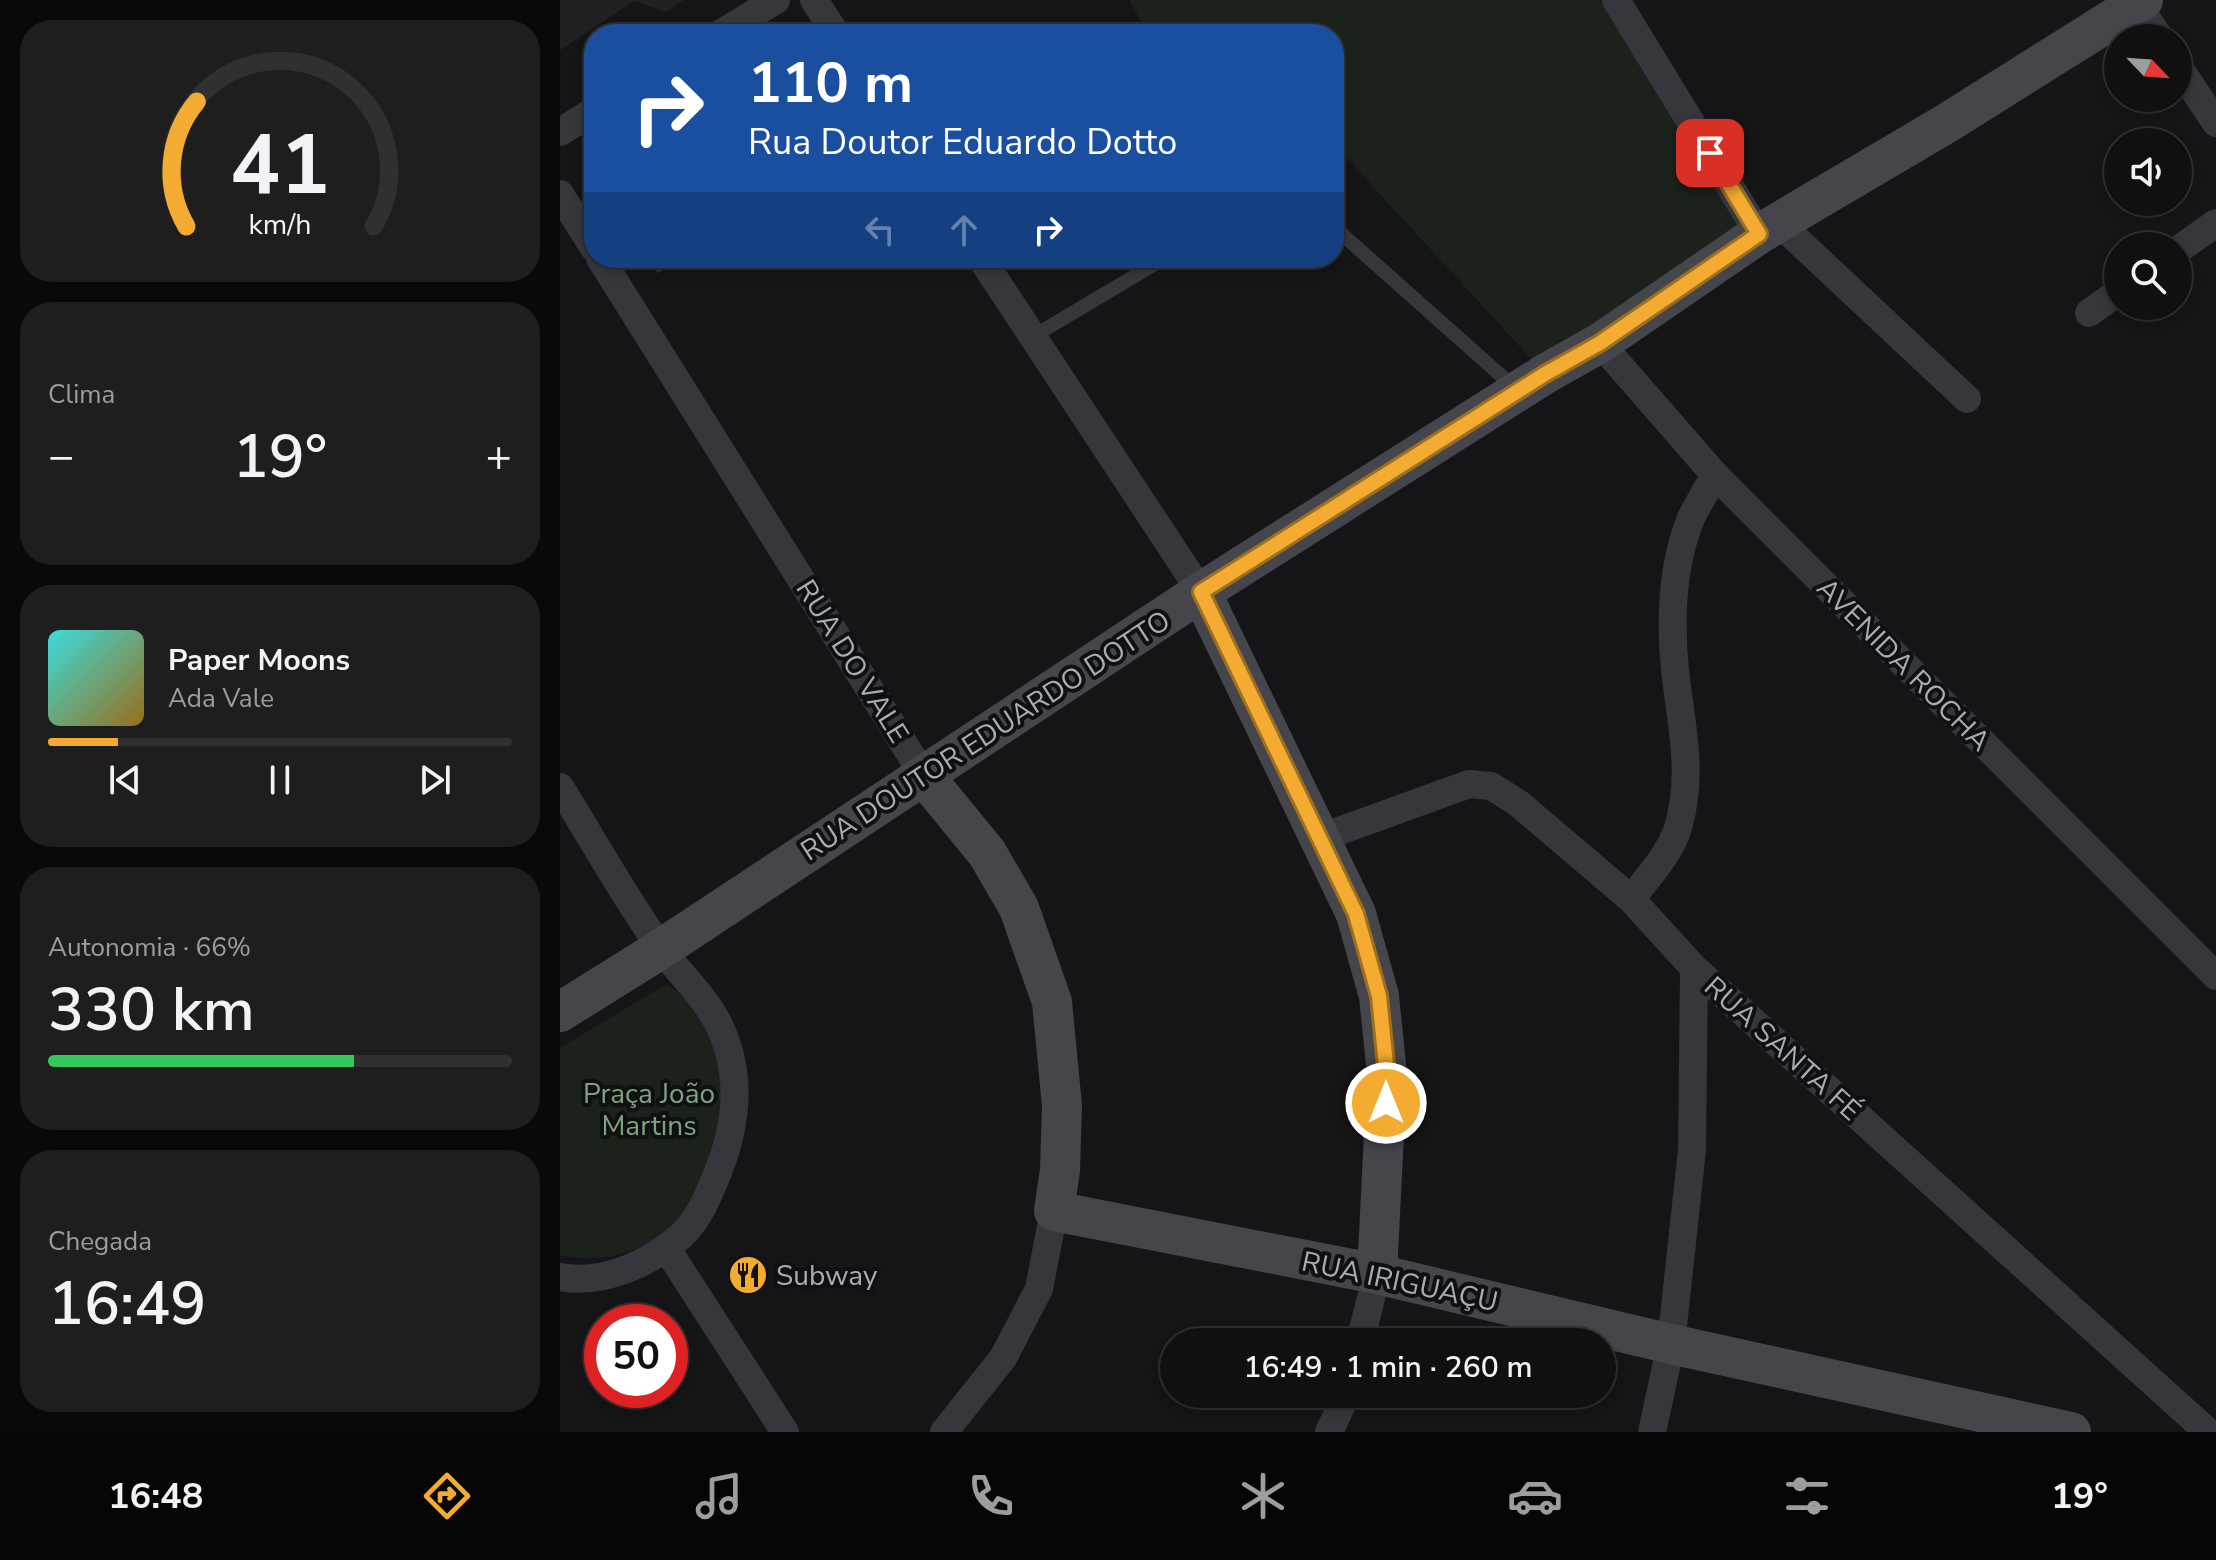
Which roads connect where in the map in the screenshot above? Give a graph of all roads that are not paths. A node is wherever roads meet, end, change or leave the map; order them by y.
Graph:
1 (776, 0) edge
2 (814, 0) edge
3 (1616, 0) edge
4 (2140, 2) edge
5 (736, 24) edge
6 (830, 24) edge
7 (2152, 24) edge
8 (2192, 87) edge
9 (584, 117) edge
10 (2216, 123) edge
11 (560, 132) edge
12 (560, 194) edge
13 (2216, 223) edge
14 (584, 232) edge
15 (1780, 233) junction
16 (1344, 236) edge
17 (2192, 240) edge
18 (606, 268) edge
19 (987, 268) edge
20 (1148, 268) edge
21 (2104, 302) edge
22 (2089, 313) dead end
23 (1032, 337) junction
24 (1600, 343) junction
25 (1518, 391) junction
26 (1967, 399) dead end
27 (1715, 475) junction
28 (1201, 592) junction
29 (924, 776) junction
30 (560, 787) edge
31 (1320, 838) junction
32 (1631, 899) junction
33 (661, 949) junction
34 (1694, 968) junction
35 (2216, 976) edge
36 (560, 1012) edge
37 (1054, 1211) junction
38 (667, 1249) junction
39 (1377, 1274) junction
40 (560, 1277) edge
41 (1364, 1328) edge
42 (1671, 1344) junction
43 (1340, 1408) edge
44 (2006, 1426) edge
45 (785, 1432) edge
46 (944, 1432) edge
47 (1329, 1432) edge
48 (1652, 1432) edge
49 (2071, 1432) edge
50 (2208, 1432) edge

1 - 5 street
2 - 6 street
3 - 15 street
4 - 7 street
4 - 15 main road, RUA DOUTOR EDUARDO DOTTO
8 - 10 street
9 - 11 street
12 - 14 street
13 - 17 street
15 - 24 main road, RUA DOUTOR EDUARDO DOTTO
15 - 26 street
16 - 25 lane
18 - 29 street, RUA DO VALE
19 - 23 street
20 - 23 lane
21 - 22 street
23 - 28 street
24 - 25 main road, RUA DOUTOR EDUARDO DOTTO
24 - 27 street, AVENIDA ROCHA
25 - 28 main road, RUA DOUTOR EDUARDO DOTTO
27 - 32 street
27 - 35 street, AVENIDA ROCHA
28 - 29 main road, RUA DOUTOR EDUARDO DOTTO
28 - 31 main road
29 - 33 main road, RUA DOUTOR EDUARDO DOTTO
29 - 37 main road, RUA DO VALE
30 - 33 street
31 - 32 street, RUA SANTA FÉ
31 - 39 main road
32 - 34 street, RUA SANTA FÉ
33 - 36 main road, RUA DOUTOR EDUARDO DOTTO
33 - 38 street
34 - 42 street
34 - 50 street, RUA SANTA FÉ
37 - 39 main road, RUA IRIGUAÇU
37 - 46 street, RUA DO VALE
38 - 40 street
38 - 45 street
39 - 41 street
39 - 42 main road, RUA IRIGUAÇU
42 - 44 main road, RUA IRIGUAÇU
42 - 48 street
43 - 47 street
44 - 49 main road, RUA IRIGUAÇU

